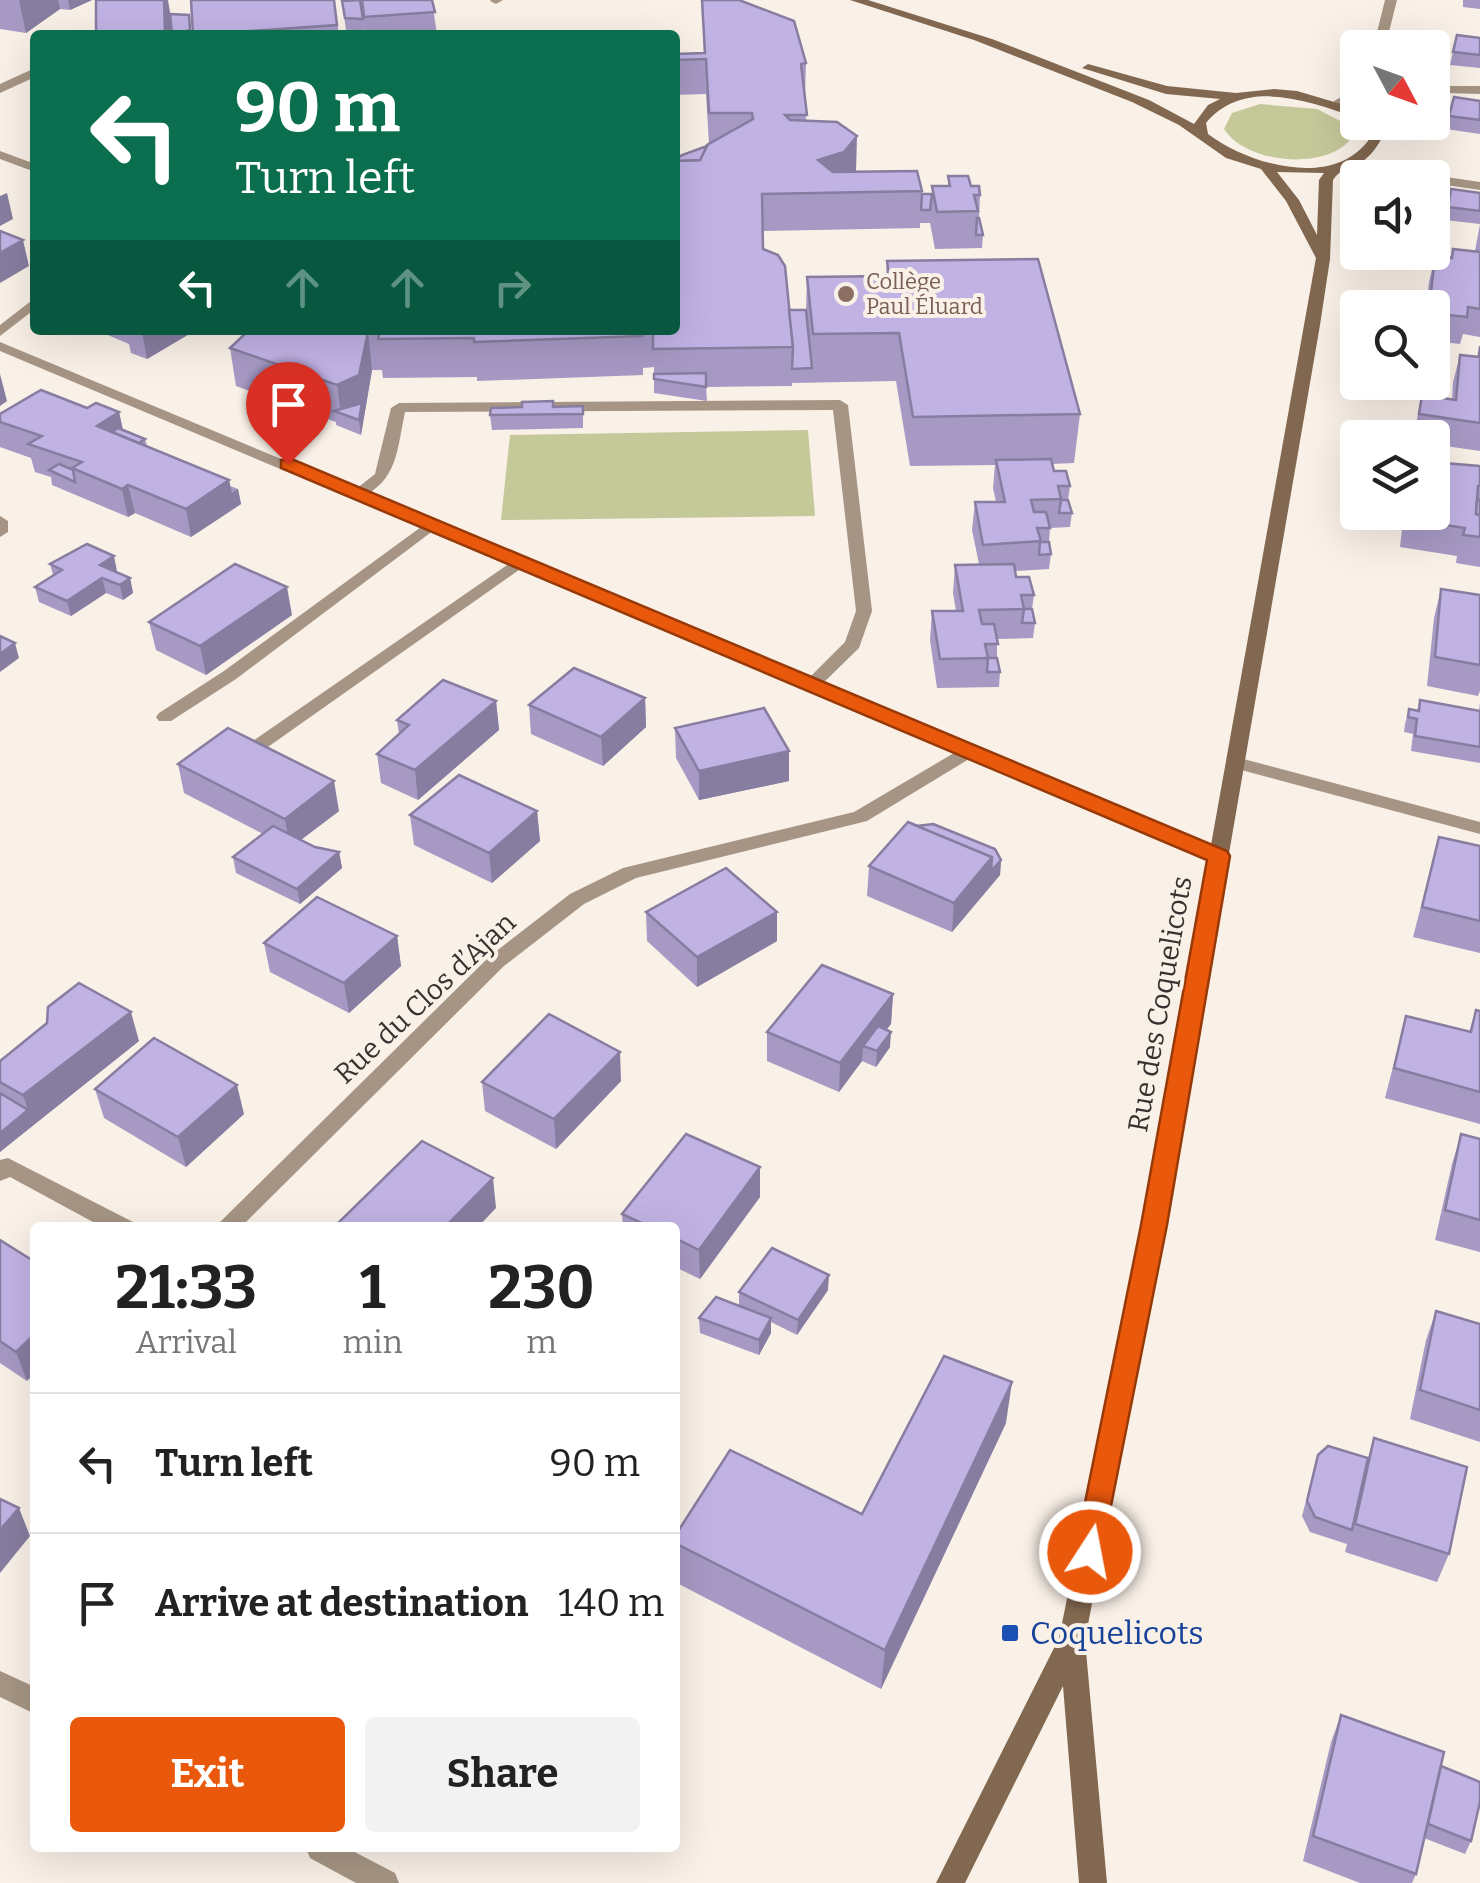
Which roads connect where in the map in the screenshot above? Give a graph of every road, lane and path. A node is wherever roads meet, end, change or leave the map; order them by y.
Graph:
1 (856, 0) edge
2 (1391, 0) edge
3 (1384, 30) edge
4 (978, 38) junction
5 (30, 74) edge
6 (0, 89) edge
7 (1450, 89) edge
8 (1480, 90) edge
9 (1239, 97) junction
10 (1338, 104) edge
11 (1202, 134) junction
12 (1375, 140) edge
13 (0, 156) edge
14 (1356, 160) edge
15 (1340, 165) edge
16 (30, 166) edge
17 (1265, 166) junction
18 (1335, 167) junction
19 (1450, 182) edge
20 (1480, 186) edge
21 (1323, 259) junction
22 (30, 306) edge
23 (0, 332) edge
24 (0, 346) edge
25 (359, 494) junction
26 (0, 522) edge
27 (432, 524) junction
28 (0, 532) edge
29 (520, 561) junction
30 (812, 684) junction
31 (165, 717) dead end
32 (259, 745) edge
33 (970, 751) junction
34 (1236, 764) junction
35 (1480, 828) edge
36 (1219, 856) junction
37 (0, 1172) edge
38 (115, 1222) edge
39 (232, 1222) edge
40 (1072, 1640) junction
41 (0, 1683) edge
42 (30, 1698) edge
43 (327, 1852) edge
44 (385, 1883) edge
45 (950, 1883) edge
46 (1094, 1883) edge

1 - 4 main road
2 - 3 street
4 - 9 main road
4 - 11 main road
5 - 6 street
7 - 8 street
9 - 10 main road
9 - 11 main road
11 - 17 main road
12 - 14 main road
13 - 16 street
15 - 18 main road
17 - 18 main road
17 - 21 main road
18 - 21 main road, Rue des Coquelicots
19 - 20 street
21 - 34 main road, Rue des Coquelicots
22 - 23 street
24 - 25 street
25 - 27 street
25 - 30 street
26 - 28 street
27 - 29 street
27 - 31 street
29 - 30 street
29 - 32 street
30 - 33 street
33 - 36 street
33 - 39 street, Rue du Clos d’Ajan
34 - 35 street
34 - 36 main road, Rue des Coquelicots
36 - 40 main road, Rue des Coquelicots
37 - 38 street
40 - 45 main road, Rue des Coquelicots
40 - 46 main road, Rue des Coquelicots
41 - 42 street
43 - 44 street

